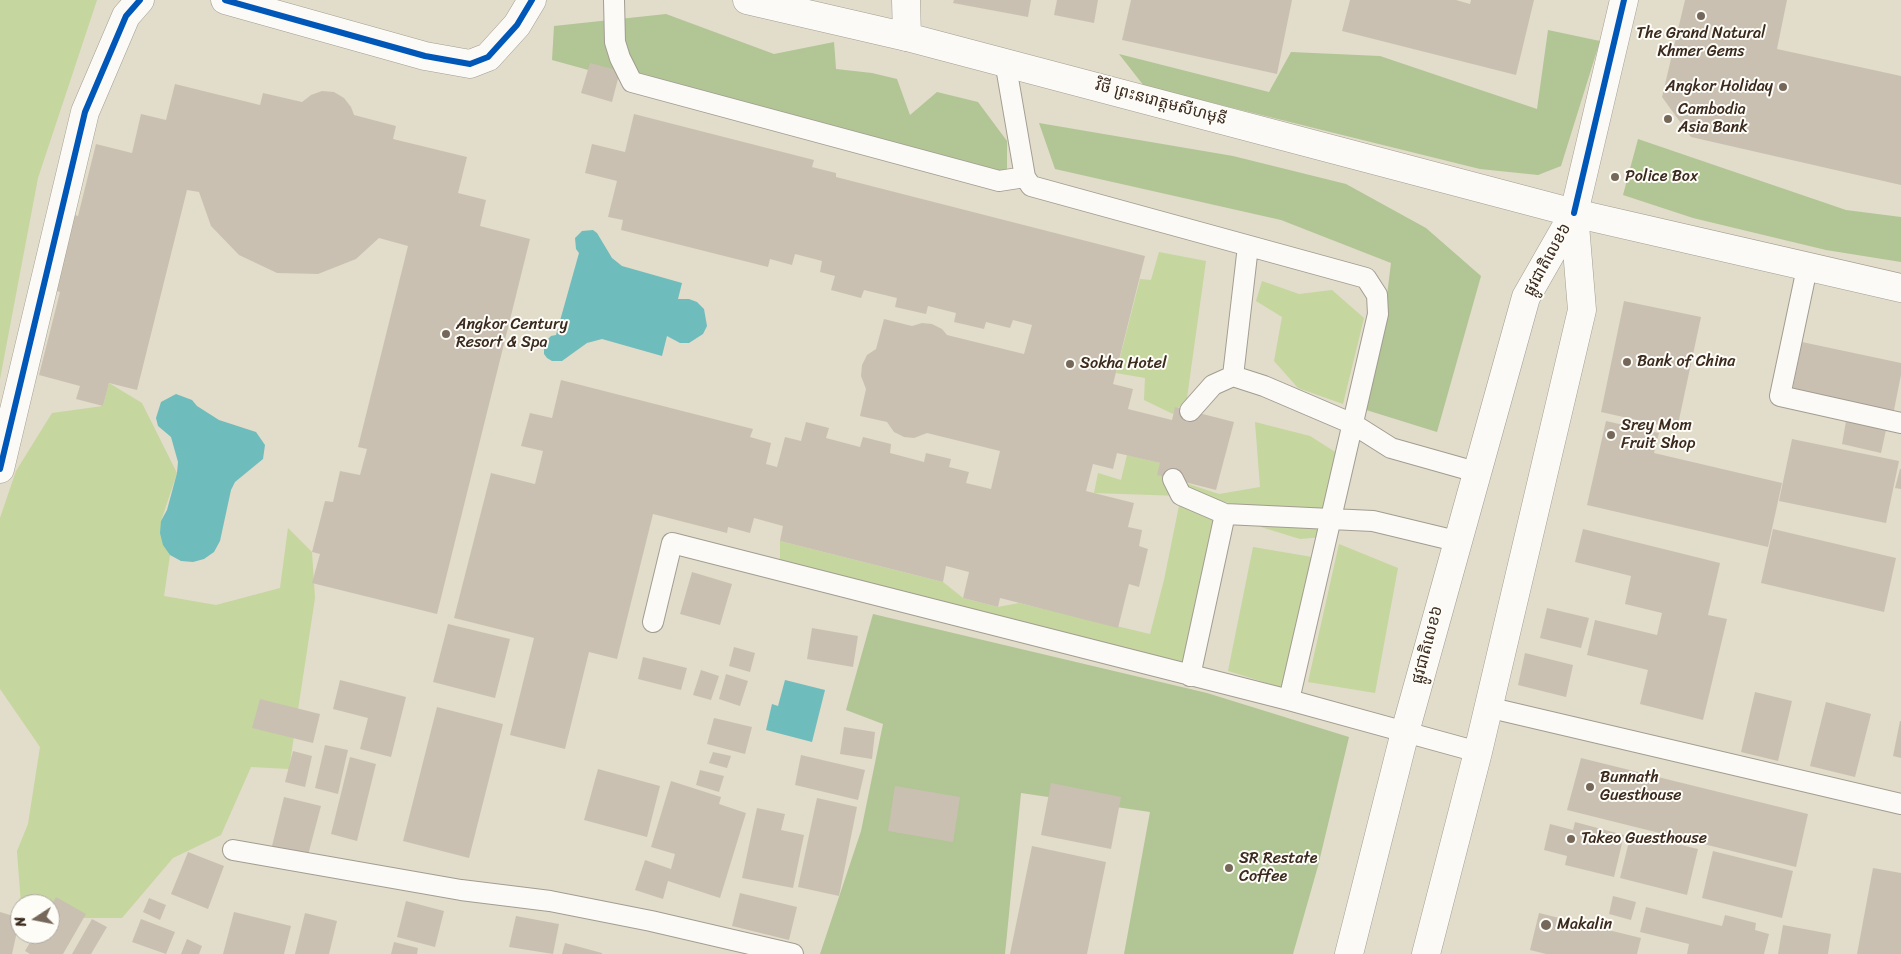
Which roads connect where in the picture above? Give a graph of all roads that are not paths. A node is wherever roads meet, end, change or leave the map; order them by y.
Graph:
1 (140, 0) edge
2 (225, 0) edge
3 (532, 0) edge
4 (614, 0) edge
5 (747, 0) edge
6 (906, 0) edge
7 (1624, 0) edge
8 (907, 37) junction
9 (1004, 61) junction
10 (1025, 177) junction
11 (1574, 213) junction
12 (1248, 246) junction
13 (1808, 268) junction
14 (1901, 288) edge
15 (1233, 376) junction
16 (1190, 411) dead end
17 (1901, 423) edge
18 (1352, 424) junction
19 (0, 469) edge
20 (1476, 472) junction
21 (1174, 479) dead end
22 (1225, 514) junction
23 (1331, 518) junction
24 (1456, 541) junction
25 (653, 622) dead end
26 (1190, 676) junction
27 (1289, 700) junction
28 (1487, 707) junction
29 (1404, 732) junction
30 (1478, 752) junction
31 (1901, 804) edge
32 (232, 850) dead end
33 (793, 954) edge
34 (1349, 954) edge
35 (1426, 954) edge

1 - 19 main road
2 - 3 main road
4 - 10 lane
5 - 8 main road, វិថី ព្រះនរោត្ដមសីហមុនី
6 - 8 main road
7 - 11 main road
8 - 9 main road, វិថី ព្រះនរោត្ដមសីហមុនី
9 - 10 lane
9 - 11 main road, វិថី ព្រះនរោត្ដមសីហមុនី
10 - 12 lane
11 - 13 main road, វិថី ព្រះនរោត្ដមសីហមុនី
11 - 20 main road, ផ្លូវជាតិលេខ៦
11 - 28 main road, ផ្លូវជាតិលេខ៦
12 - 15 lane
12 - 18 lane
13 - 14 main road, វិថី ព្រះនរោត្ដមសីហមុនី
13 - 17 lane
15 - 16 lane
15 - 18 lane
18 - 20 lane
18 - 23 lane
20 - 24 main road, ផ្លូវជាតិលេខ៦
21 - 22 lane
22 - 23 lane
22 - 26 lane
23 - 24 lane
23 - 27 lane
24 - 29 main road, ផ្លូវជាតិលេខ៦
25 - 26 lane
26 - 27 lane
27 - 29 lane
28 - 30 main road, ផ្លូវជាតិលេខ៦
28 - 31 lane
29 - 30 lane
29 - 34 main road, ផ្លូវជាតិលេខ៦
30 - 35 main road, ផ្លូវជាតិលេខ៦
32 - 33 lane

